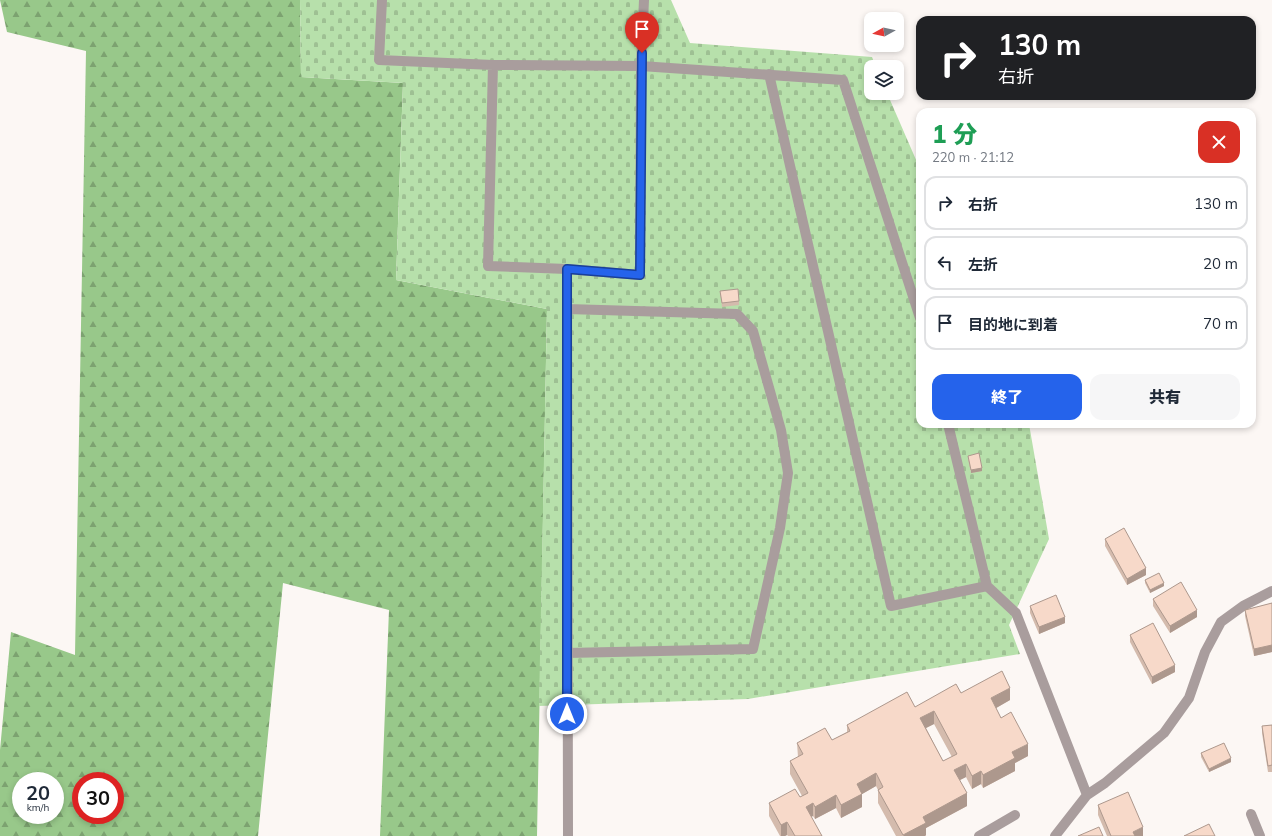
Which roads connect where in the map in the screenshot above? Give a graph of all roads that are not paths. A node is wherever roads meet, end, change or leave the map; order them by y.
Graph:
1 (382, 0) edge
2 (644, 0) edge
3 (493, 65) junction
4 (641, 66) junction
5 (769, 74) junction
6 (567, 269) junction
7 (916, 306) edge
8 (567, 309) junction
9 (949, 428) edge
10 (987, 586) junction
11 (1272, 591) edge
12 (567, 653) junction
13 (1087, 795) junction
14 (1251, 814) dead end
15 (1015, 815) dead end
16 (568, 836) edge
17 (979, 836) edge
18 (1055, 836) edge
19 (1260, 836) edge

1 - 3 street
2 - 4 street
3 - 4 street
3 - 6 street
4 - 5 street
4 - 6 street
5 - 7 street
5 - 10 street
6 - 8 street
8 - 12 street
8 - 12 street
9 - 10 street
10 - 13 street
11 - 13 street
12 - 16 street
13 - 18 street
14 - 19 street
15 - 17 street

